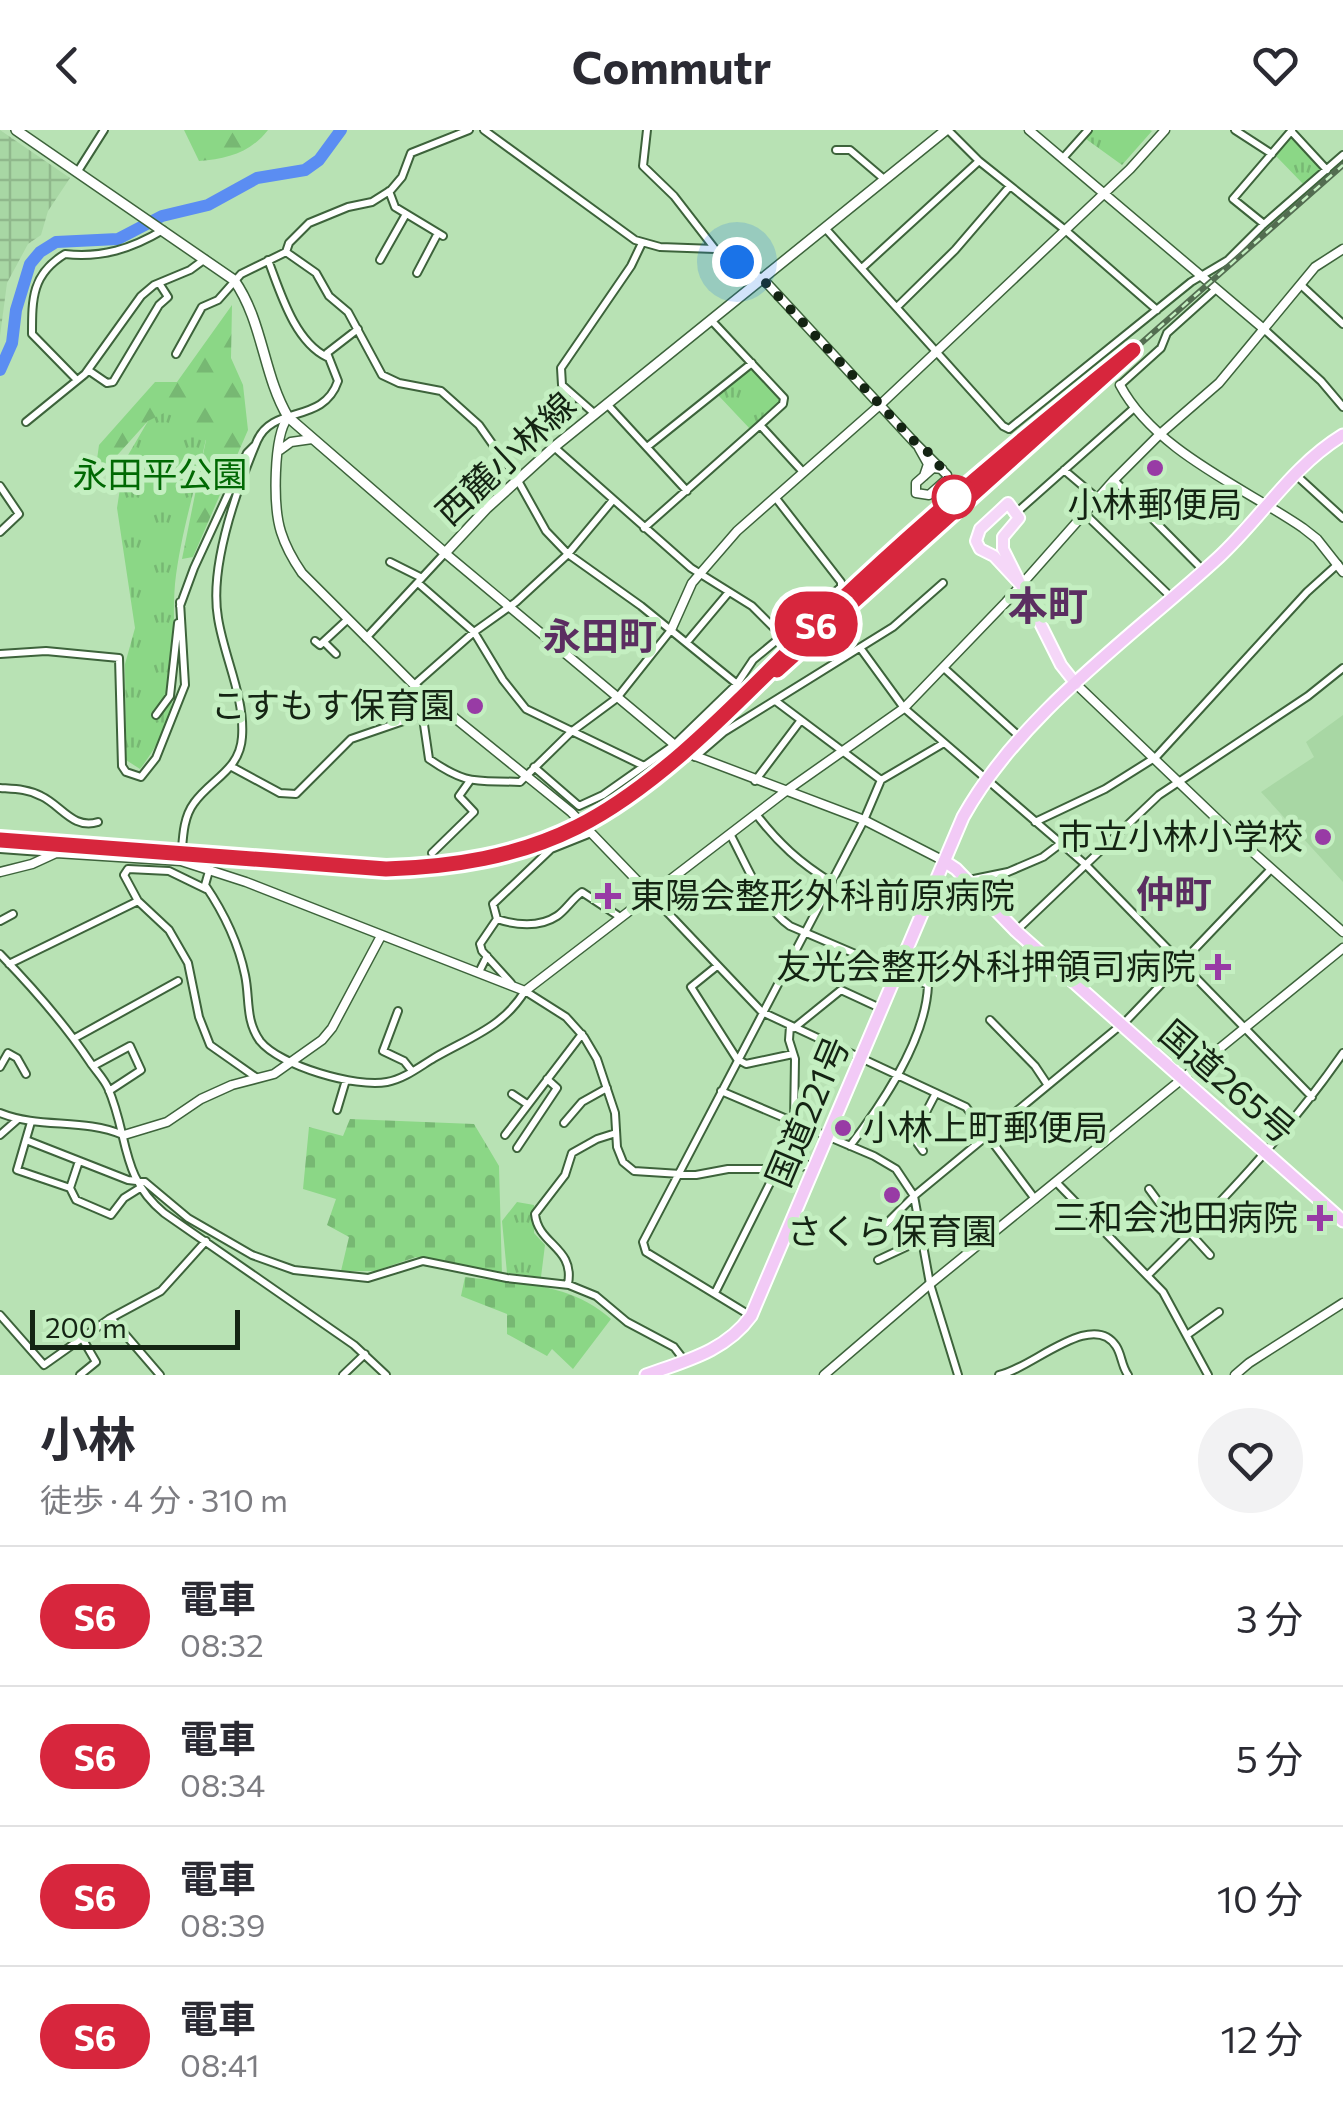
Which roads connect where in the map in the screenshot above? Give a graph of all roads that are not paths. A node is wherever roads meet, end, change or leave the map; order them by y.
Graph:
1 (16, 130) edge
2 (104, 130) edge
3 (469, 130) edge
4 (484, 130) edge
5 (648, 130) edge
6 (947, 130) edge
7 (1029, 130) edge
8 (1088, 130) edge
9 (1165, 130) edge
10 (1235, 130) edge
11 (1291, 130) edge
12 (836, 150) dead end
13 (1272, 154) junction
14 (1343, 156) edge
15 (1064, 158) junction
16 (979, 162) junction
17 (1326, 170) junction
18 (78, 171) junction
19 (884, 179) junction
20 (1010, 186) junction
21 (389, 191) junction
22 (1104, 193) junction
23 (406, 214) junction
24 (1264, 224) junction
25 (825, 228) junction
26 (1064, 229) junction
27 (164, 230) junction
28 (642, 243) junction
29 (715, 249) junction
30 (286, 252) junction
31 (1341, 252) edge
32 (206, 259) junction
33 (268, 260) junction
34 (380, 260) dead end
35 (862, 268) junction
36 (417, 273) dead end
37 (1203, 277) junction
38 (234, 280) junction
39 (763, 280) junction
40 (159, 283) junction
41 (1301, 286) junction
42 (1216, 288) junction
43 (897, 307) junction
44 (1156, 310) junction
45 (712, 321) junction
46 (1343, 324) edge
47 (358, 330) junction
48 (1265, 330) junction
49 (935, 350) junction
50 (176, 354) dead end
51 (328, 358) junction
52 (752, 363) junction
53 (88, 370) junction
54 (78, 380) junction
55 (1120, 385) joint
56 (607, 404) junction
57 (881, 404) junction
58 (1343, 407) edge
59 (1133, 409) junction
60 (595, 414) junction
61 (288, 417) junction
62 (26, 422) dead end
63 (760, 424) junction
64 (1159, 435) junction
65 (1343, 435) edge
66 (312, 438) junction
67 (916, 443) junction
68 (256, 446) junction
69 (554, 447) junction
70 (647, 447) junction
71 (278, 450) junction
72 (942, 469) junction
73 (1064, 470) junction
74 (803, 472) junction
75 (1294, 472) junction
76 (924, 476) junction
77 (517, 480) junction
78 (1114, 480) junction
79 (0, 486) edge
80 (687, 491) junction
81 (774, 496) junction
82 (1097, 498) junction
83 (613, 500) junction
84 (1268, 505) junction
85 (1017, 512) junction
86 (1084, 513) junction
87 (1343, 518) edge
88 (644, 528) junction
89 (0, 532) edge
90 (446, 552) junction
91 (568, 554) junction
92 (390, 562) dead end
93 (1340, 568) edge
94 (1204, 570) junction
95 (700, 573) junction
96 (420, 580) junction
97 (943, 582) dead end
98 (1021, 585) junction
99 (729, 592) junction
100 (1172, 598) junction
101 (180, 602) junction
102 (510, 606) junction
103 (348, 619) junction
104 (671, 630) junction
105 (474, 632) junction
106 (783, 637) junction
107 (366, 638) junction
108 (687, 642) junction
109 (861, 649) junction
110 (0, 654) edge
111 (336, 654) dead end
112 (944, 668) junction
113 (1343, 668) edge
114 (737, 684) junction
115 (1076, 684) junction
116 (414, 686) junction
117 (617, 698) junction
118 (430, 700) junction
119 (777, 702) junction
120 (904, 708) junction
121 (422, 711) junction
122 (156, 715) dead end
123 (801, 720) junction
124 (572, 732) junction
125 (1020, 737) junction
126 (944, 743) junction
127 (674, 745) junction
128 (842, 750) junction
129 (694, 758) junction
130 (1156, 758) junction
131 (646, 766) junction
132 (232, 767) junction
133 (531, 771) junction
134 (986, 779) junction
135 (755, 780) junction
136 (881, 780) junction
137 (1180, 780) junction
138 (469, 782) junction
139 (0, 788) edge
140 (786, 791) junction
141 (756, 814) junction
142 (864, 820) junction
143 (98, 822) dead end
144 (1035, 822) junction
145 (591, 833) junction
146 (730, 834) junction
147 (1060, 844) junction
148 (0, 849) edge
149 (56, 853) junction
150 (432, 853) dead end
151 (944, 861) junction
152 (182, 862) junction
153 (1086, 865) junction
154 (1271, 868) junction
155 (209, 871) junction
156 (0, 872) edge
157 (968, 881) junction
158 (831, 882) junction
159 (209, 890) junction
160 (650, 894) junction
161 (138, 901) junction
162 (13, 914) dead end
163 (620, 918) junction
164 (497, 919) junction
165 (0, 921) edge
166 (1016, 930) junction
167 (805, 932) junction
168 (1343, 932) edge
169 (381, 936) junction
170 (1343, 948) edge
171 (0, 954) edge
172 (487, 956) junction
173 (9, 964) junction
174 (1182, 964) junction
175 (717, 966) junction
176 (478, 972) junction
177 (897, 972) junction
178 (178, 981) dead end
179 (511, 984) junction
180 (524, 991) junction
181 (882, 1008) junction
182 (398, 1012) dead end
183 (762, 1012) junction
184 (990, 1020) dead end
185 (1121, 1024) junction
186 (792, 1027) junction
187 (1244, 1028) junction
188 (582, 1034) junction
189 (75, 1038) junction
190 (1343, 1053) edge
191 (794, 1054) junction
192 (861, 1058) junction
193 (738, 1059) junction
194 (288, 1063) junction
195 (93, 1066) junction
196 (0, 1067) edge
197 (412, 1071) junction
198 (26, 1074) dead end
199 (897, 1076) junction
200 (258, 1079) junction
201 (546, 1079) junction
202 (1182, 1079) junction
203 (346, 1080) junction
204 (1048, 1084) junction
205 (607, 1088) junction
206 (109, 1091) junction
207 (720, 1091) junction
208 (936, 1093) junction
209 (512, 1094) dead end
210 (1312, 1097) junction
211 (527, 1104) junction
212 (337, 1110) dead end
213 (0, 1113) edge
214 (18, 1119) junction
215 (32, 1122) junction
216 (794, 1122) junction
217 (564, 1123) dead end
218 (616, 1133) junction
219 (0, 1135) edge
220 (124, 1135) junction
221 (506, 1135) dead end
222 (987, 1136) junction
223 (828, 1137) junction
224 (26, 1140) junction
225 (850, 1146) junction
226 (517, 1148) dead end
227 (923, 1152) dead end
228 (1266, 1153) junction
229 (80, 1161) junction
230 (816, 1164) junction
231 (777, 1169) junction
232 (678, 1174) junction
233 (134, 1180) junction
234 (1056, 1182) junction
235 (70, 1188) junction
236 (140, 1188) junction
237 (1149, 1189) dead end
238 (914, 1196) junction
239 (1035, 1199) junction
240 (1343, 1220) edge
241 (879, 1230) dead end
242 (1188, 1236) junction
243 (923, 1239) junction
244 (206, 1241) junction
245 (1210, 1254) dead end
246 (878, 1260) dead end
247 (1148, 1275) junction
248 (568, 1284) junction
249 (930, 1284) junction
250 (715, 1294) junction
251 (1343, 1302) edge
252 (1219, 1312) dead end
253 (0, 1315) edge
254 (751, 1316) junction
255 (111, 1318) junction
256 (1187, 1335) junction
257 (82, 1338) junction
258 (365, 1354) junction
259 (684, 1361) junction
260 (44, 1365) junction
261 (1009, 1374) edge
262 (42, 1375) edge
263 (80, 1375) edge
264 (160, 1375) edge
265 (343, 1375) edge
266 (386, 1375) edge
267 (646, 1375) edge
268 (824, 1375) edge
269 (958, 1375) edge
270 (999, 1375) edge
271 (1128, 1375) edge
272 (1208, 1375) edge
273 (1236, 1375) edge

1 - 18 main road, 西麓小林線
2 - 18 street
3 - 21 street
4 - 28 street
5 - 29 street
6 - 16 street
6 - 19 main road, 西麓小林線
7 - 15 street
8 - 15 street
9 - 22 street
10 - 13 street
11 - 13 street
11 - 17 street
12 - 19 street
13 - 24 street
14 - 17 street
15 - 22 street
16 - 20 street
16 - 35 street
17 - 24 street
18 - 27 main road, 西麓小林線
19 - 25 main road, 西麓小林線
20 - 26 street
20 - 43 street
21 - 23 street
21 - 30 street
22 - 26 street
22 - 37 street
23 - 34 street
23 - 36 street
24 - 37 street
25 - 35 street
25 - 39 main road, 西麓小林線
26 - 44 street
26 - 49 street
27 - 32 main road, 西麓小林線
27 - 54 street
28 - 29 street
28 - 60 street
29 - 39 street
30 - 33 street
30 - 47 street
31 - 41 street
32 - 38 main road, 西麓小林線
32 - 40 street
33 - 38 street
33 - 51 street
35 - 43 street
37 - 42 street
37 - 44 street
38 - 50 street
38 - 61 main road, 西麓小林線
39 - 45 main road, 西麓小林線
39 - 57 street
40 - 53 street
40 - 53 street
41 - 46 street
41 - 48 street
42 - 48 street
42 - 55 street
43 - 49 street
44 - 49 street
45 - 52 street
45 - 56 main road, 西麓小林線
47 - 51 street
47 - 77 street
48 - 58 street
48 - 64 street
49 - 57 street
51 - 61 street
52 - 63 street
52 - 70 street
53 - 54 street
54 - 62 street
55 - 59 street
56 - 60 main road, 西麓小林線
56 - 70 street
57 - 67 street
57 - 74 street
59 - 64 street
59 - 73 street
60 - 69 main road, 西麓小林線
61 - 66 main road, 西麓小林線
61 - 68 street
61 - 71 street
63 - 74 street
63 - 80 street
64 - 78 street
64 - 84 street
65 - 75 highway, 国道221号
66 - 71 street
66 - 90 main road, 西麓小林線
67 - 72 street
67 - 76 street
68 - 101 street
68 - 132 street
69 - 77 main road, 西麓小林線
69 - 83 street
70 - 80 street
71 - 103 street
72 - 76 street
72 - 76 street
73 - 82 street
73 - 85 street
74 - 81 street
75 - 84 highway, 国道221号
75 - 87 street
77 - 90 main road, 西麓小林線
77 - 91 street
78 - 82 street
78 - 94 street
79 - 89 street
80 - 88 street
81 - 95 street
81 - 106 street
82 - 86 street
83 - 88 street
83 - 91 street
84 - 93 street
84 - 94 highway, 国道221号
85 - 98 main road
85 - 98 main road
86 - 98 street
86 - 100 street
88 - 95 street
90 - 96 street
90 - 102 street
91 - 102 street
91 - 104 street
92 - 96 street
93 - 130 street
94 - 100 highway, 国道221号
95 - 99 street
95 - 104 street
96 - 105 street
96 - 107 street
97 - 109 street
98 - 112 street
98 - 115 main road
99 - 106 street
99 - 108 street
100 - 115 highway, 国道221号
101 - 110 street
101 - 122 street
102 - 105 street
102 - 117 street
103 - 107 street
103 - 111 street
104 - 108 street
104 - 117 street
105 - 116 street
105 - 124 street
106 - 114 street
107 - 116 street
108 - 114 street
109 - 119 street
109 - 120 street
112 - 120 street
112 - 125 street
113 - 137 street
114 - 127 street
115 - 125 highway, 国道221号
115 - 130 street
116 - 118 street
117 - 124 street
117 - 127 street
118 - 121 street
118 - 133 street
119 - 123 street
119 - 129 street
120 - 126 street
120 - 128 street
121 - 132 street
121 - 138 street
123 - 128 street
123 - 135 street
124 - 131 street
124 - 133 street
125 - 134 highway, 国道221号
126 - 134 street
126 - 136 street
127 - 129 street
127 - 131 street
128 - 136 street
128 - 140 street
129 - 135 street
130 - 137 street
130 - 144 street
131 - 133 street
132 - 152 street
133 - 138 street
133 - 145 street
134 - 144 street
134 - 151 highway, 国道221号
135 - 140 street
136 - 142 street
137 - 153 street
137 - 154 street
138 - 150 street
139 - 143 street
140 - 141 street
140 - 142 street
141 - 146 street
141 - 158 street
142 - 151 street
142 - 158 street
144 - 147 street
145 - 160 street
145 - 164 street
146 - 160 street
146 - 167 street
147 - 153 street
147 - 157 street
148 - 149 street
149 - 152 street
149 - 156 street
151 - 157 highway, 国道265号
151 - 177 highway, 国道221号
152 - 155 street
153 - 166 street
153 - 174 street
154 - 168 street
154 - 174 street
155 - 159 street
155 - 169 street
157 - 166 highway, 国道265号
158 - 167 street
159 - 161 street
159 - 194 street
160 - 163 street
160 - 175 street
161 - 173 street
161 - 200 street
162 - 165 street
163 - 164 street
163 - 180 street
164 - 172 street
166 - 185 highway, 国道265号
167 - 177 street
167 - 183 street
169 - 176 street
169 - 194 street
170 - 187 street
171 - 173 street
172 - 176 street
172 - 179 street
173 - 189 street
174 - 185 street
174 - 187 street
175 - 183 street
175 - 193 street
176 - 179 street
177 - 181 highway, 国道221号
177 - 199 street
178 - 189 street
179 - 180 street
180 - 188 street
180 - 197 street
181 - 186 street
181 - 192 highway, 国道221号
182 - 197 street
183 - 186 street
183 - 193 street
184 - 204 street
185 - 202 highway, 国道265号
185 - 204 street
186 - 191 street
186 - 192 street
187 - 202 street
187 - 210 street
188 - 201 street
188 - 205 street
189 - 195 street
190 - 210 street
191 - 193 street
191 - 216 street
192 - 199 street
192 - 223 highway, 国道221号
193 - 207 street
194 - 200 street
194 - 203 street
195 - 206 street
195 - 206 street
196 - 198 street
197 - 203 street
199 - 208 street
199 - 225 street
200 - 220 street
201 - 211 street
201 - 226 street
202 - 228 highway, 国道265号
202 - 234 street
203 - 212 street
204 - 222 street
205 - 217 street
205 - 218 street
206 - 220 street
207 - 216 street
207 - 232 street
208 - 222 street
208 - 227 street
209 - 211 street
210 - 228 street
211 - 221 street
213 - 214 street
214 - 215 street
214 - 219 street
215 - 220 street
215 - 224 street
216 - 223 street
218 - 232 street
218 - 248 street
220 - 233 street
222 - 238 street
222 - 239 street
223 - 225 street
223 - 230 highway, 国道221号
224 - 229 street
224 - 235 street
225 - 238 street
228 - 240 highway, 国道265号
228 - 242 street
229 - 233 street
229 - 235 street
230 - 231 street
230 - 254 highway, 国道221号
231 - 232 street
231 - 250 street
232 - 250 street
233 - 236 street
233 - 248 street
234 - 239 street
234 - 247 street
235 - 236 street
236 - 244 street
237 - 242 street
238 - 241 street
238 - 243 street
239 - 249 street
242 - 245 street
242 - 247 street
243 - 246 street
243 - 249 street
244 - 255 street
244 - 258 street
247 - 256 street
248 - 259 street
249 - 268 street
249 - 269 street
250 - 254 street
251 - 273 street
252 - 256 street
253 - 260 street
254 - 259 highway, 国道221号
255 - 257 street
255 - 264 street
256 - 272 street
257 - 260 street
257 - 263 street
258 - 265 street
258 - 266 street
259 - 267 highway, 国道221号
260 - 262 street
261 - 270 street
261 - 271 street

